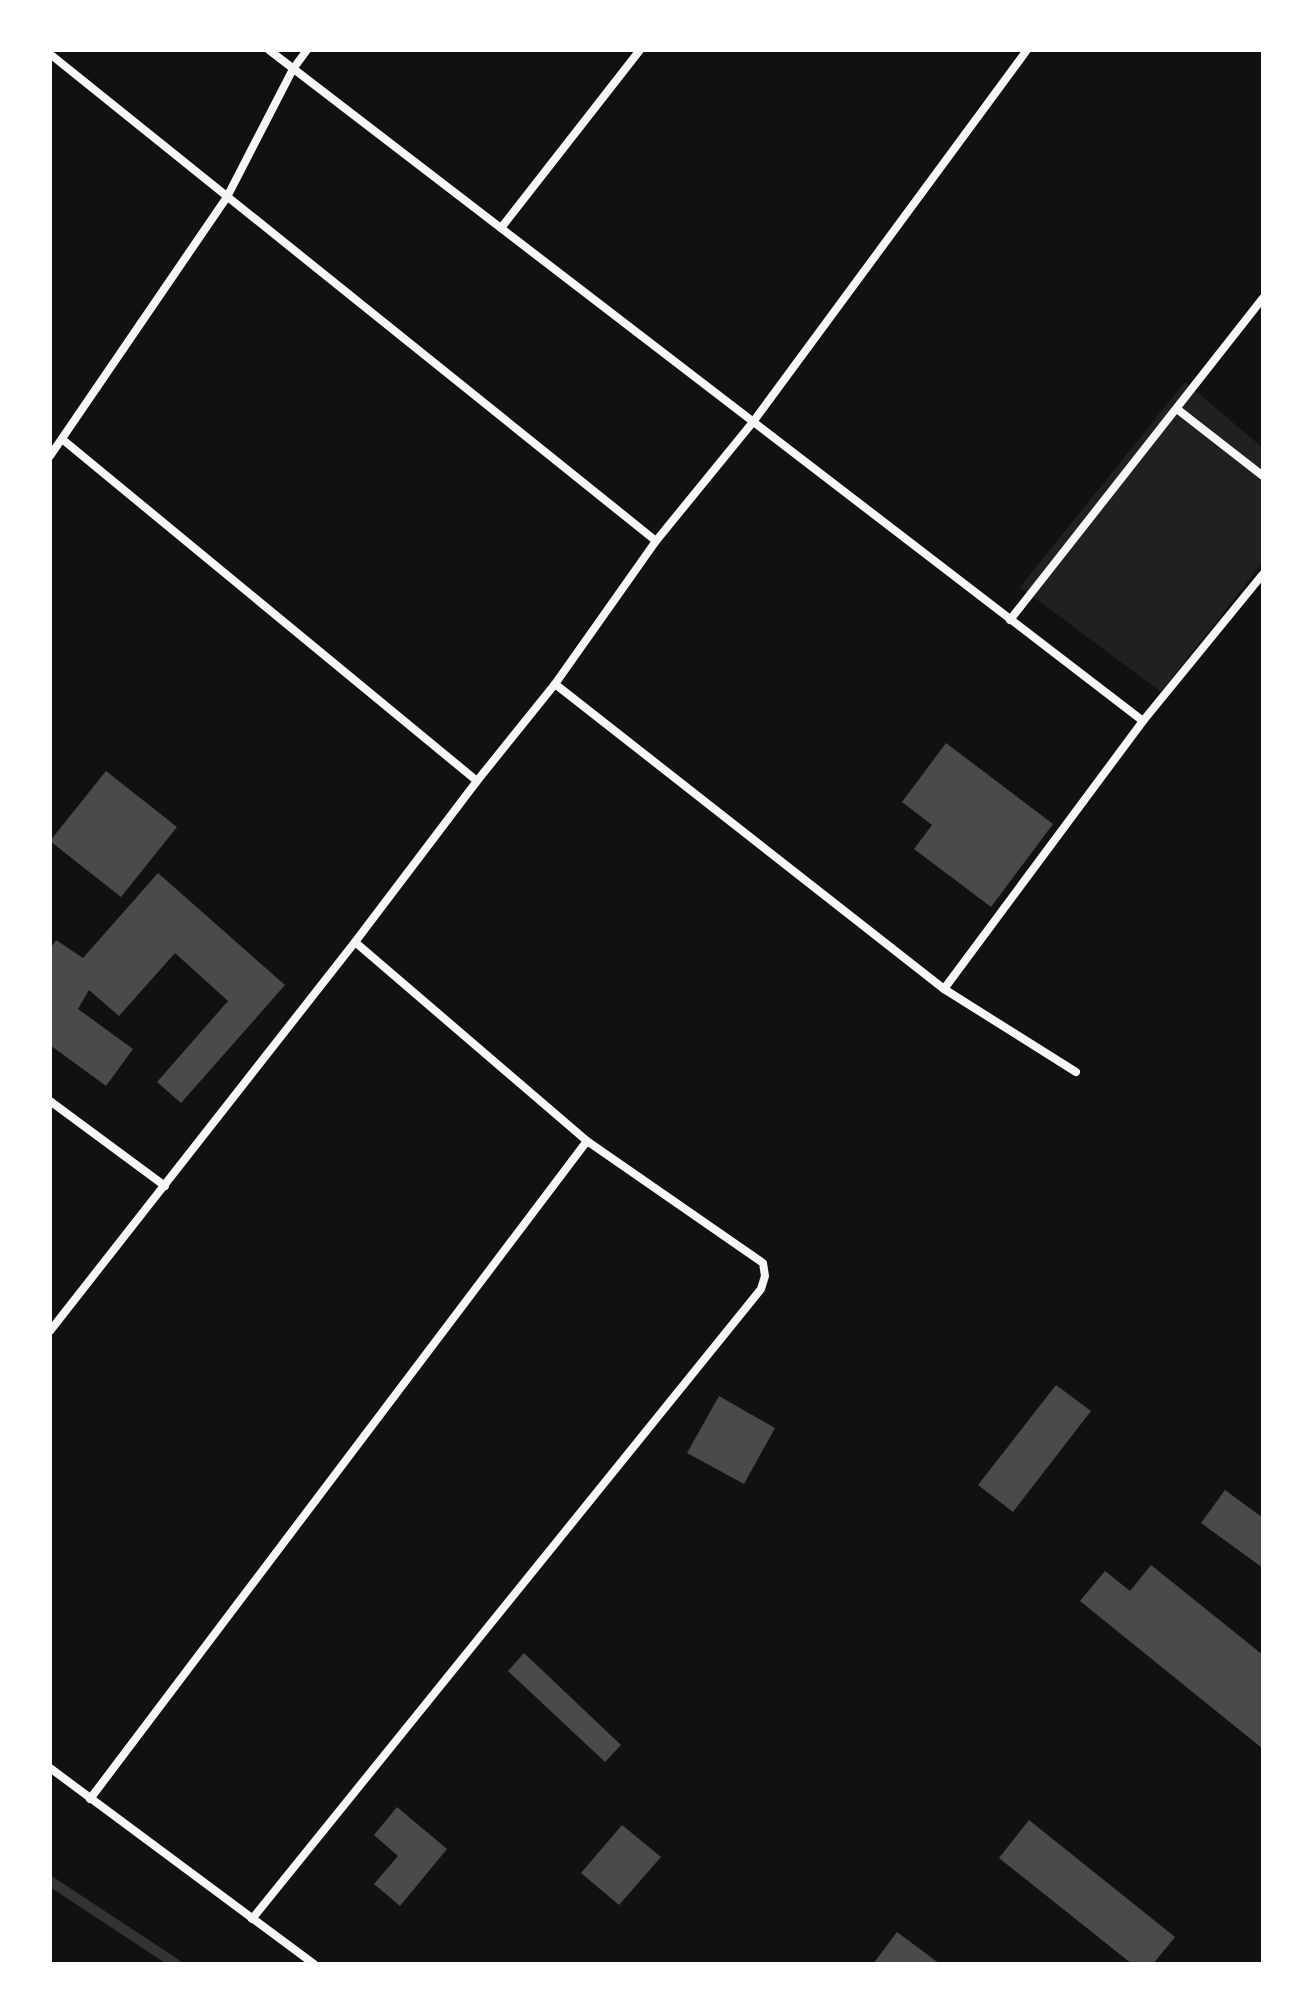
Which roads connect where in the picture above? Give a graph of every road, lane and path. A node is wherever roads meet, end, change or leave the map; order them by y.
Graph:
1 (269, 50) edge
2 (307, 50) edge
3 (640, 50) edge
4 (1027, 50) edge
5 (50, 54) edge
6 (293, 69) junction
7 (227, 197) junction
8 (501, 228) junction
9 (1263, 298) edge
10 (1177, 409) junction
11 (753, 422) junction
12 (62, 439) junction
13 (50, 456) edge
14 (1263, 476) edge
15 (656, 541) junction
16 (1263, 574) edge
17 (1010, 620) junction
18 (555, 684) junction
19 (1143, 721) junction
20 (477, 781) junction
21 (355, 942) junction
22 (944, 989) junction
23 (1076, 1072) dead end
24 (50, 1101) edge
25 (587, 1141) junction
26 (165, 1186) junction
27 (50, 1331) edge
28 (50, 1768) edge
29 (90, 1799) junction
30 (252, 1919) junction
31 (314, 1964) edge

1 - 6 street
2 - 6 street
3 - 8 street
4 - 11 street
5 - 7 street
6 - 7 street
6 - 8 street
7 - 12 street
7 - 15 street
8 - 11 street
9 - 10 street
10 - 14 street
10 - 17 street
11 - 15 street
11 - 17 street
12 - 13 street
12 - 20 street
15 - 18 street
16 - 19 street
17 - 19 street
18 - 20 street
18 - 22 street
19 - 22 street
20 - 21 street
21 - 25 street
21 - 26 street
22 - 23 street
24 - 26 street
25 - 29 street
25 - 30 street
26 - 27 street
28 - 29 street
29 - 30 street
30 - 31 street

